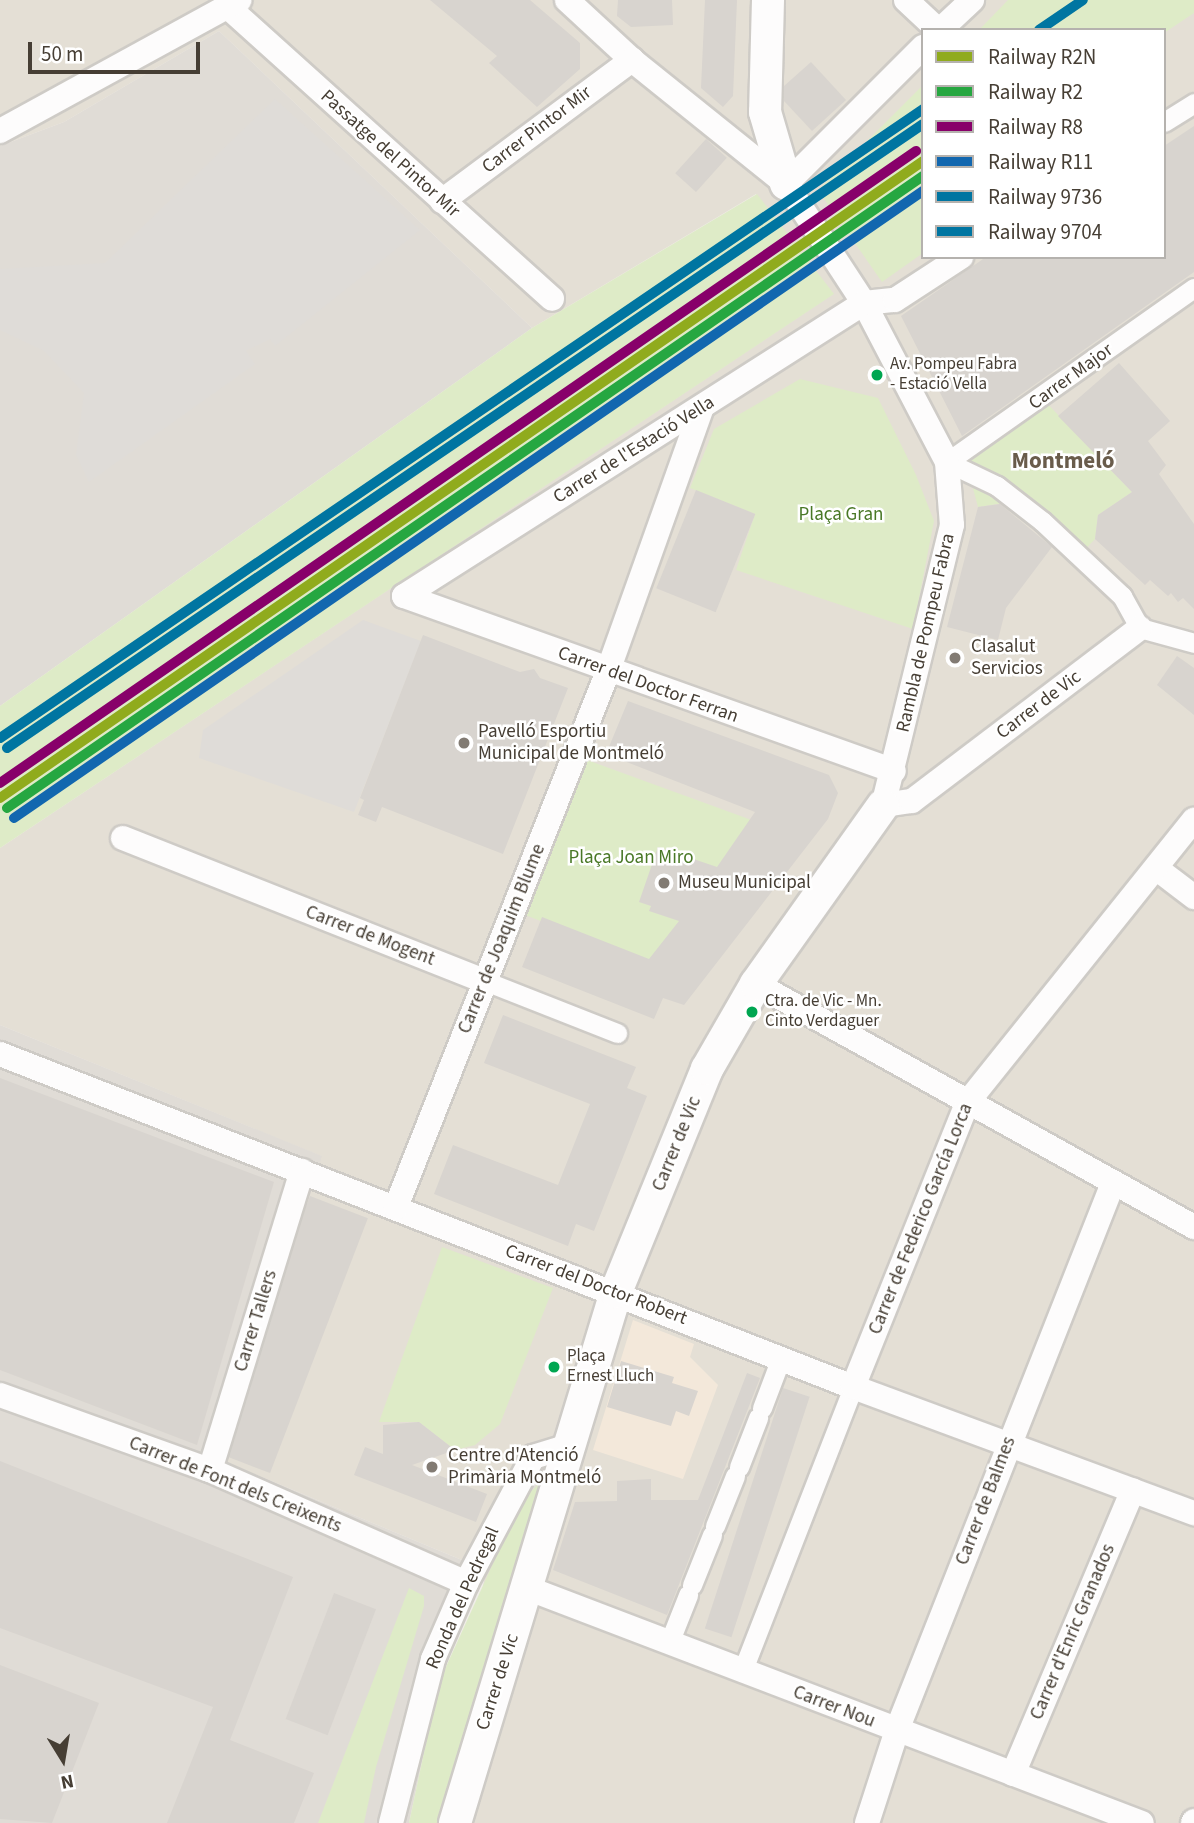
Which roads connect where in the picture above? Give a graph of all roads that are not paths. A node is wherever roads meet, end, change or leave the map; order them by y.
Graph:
1 (768, 0) edge
2 (906, 0) edge
3 (972, 0) edge
4 (233, 4) edge
5 (581, 5) edge
6 (937, 28) edge
7 (941, 28) edge
8 (921, 49) edge
9 (632, 60) junction
10 (1194, 103) edge
11 (765, 112) junction
12 (1166, 121) edge
13 (0, 131) edge
14 (728, 136) junction
15 (786, 184) junction
16 (442, 201) junction
17 (958, 259) edge
18 (1194, 288) edge
19 (552, 299) dead end
20 (864, 303) junction
21 (702, 407) junction
22 (947, 462) junction
23 (404, 596) joint
24 (1140, 628) junction
25 (1194, 643) edge
26 (608, 671) junction
27 (894, 771) junction
28 (883, 805) junction
29 (1194, 820) edge
30 (123, 838) dead end
31 (1156, 868) junction
32 (1194, 897) edge
33 (485, 981) junction
34 (756, 984) junction
35 (617, 1033) dead end
36 (0, 1054) edge
37 (967, 1103) junction
38 (302, 1171) junction
39 (1113, 1183) junction
40 (396, 1207) junction
41 (1194, 1227) edge
42 (616, 1292) junction
43 (781, 1358) junction
44 (853, 1387) junction
45 (0, 1395) edge
46 (1009, 1443) junction
47 (570, 1446) junction
48 (210, 1470) junction
49 (1133, 1490) junction
50 (1194, 1513) edge
51 (466, 1583) junction
52 (527, 1588) junction
53 (669, 1643) junction
54 (742, 1672) junction
55 (897, 1730) junction
56 (1013, 1774) junction
57 (1108, 1817) edge
58 (391, 1823) edge
59 (455, 1823) edge
60 (867, 1823) edge
61 (1142, 1823) edge

1 - 11 street, Rambla de Pompeu Fabra
2 - 6 street
3 - 7 street
4 - 13 street
4 - 16 street, Passatge del Pintor Mir
5 - 9 street
8 - 15 street
9 - 14 street
9 - 16 street, Carrer Pintor Mir
10 - 12 street
11 - 14 street
11 - 15 street, Rambla de Pompeu Fabra
14 - 15 street
15 - 20 street, Rambla de Pompeu Fabra
16 - 19 street, Passatge del Pintor Mir
17 - 20 street
18 - 22 street, Carrer Major
20 - 21 street, Carrer de l'Estació Vella
20 - 22 street, Rambla de Pompeu Fabra
21 - 23 street, Carrer de l'Estació Vella
21 - 26 street, Carrer de Joaquim Blume
22 - 24 street
22 - 27 street, Rambla de Pompeu Fabra
23 - 26 street, Carrer del Doctor Ferran
24 - 25 street
24 - 28 street, Carrer de Vic
26 - 27 street, Carrer del Doctor Ferran
26 - 33 street, Carrer de Joaquim Blume
27 - 28 street, Rambla de Pompeu Fabra
28 - 34 street, Carrer de Vic
29 - 31 street, Carrer de Federico García Lorca
30 - 33 street, Carrer de Mogent
31 - 32 street
31 - 37 street, Carrer de Federico García Lorca
33 - 35 street, Carrer de Mogent
33 - 40 street, Carrer de Joaquim Blume
34 - 37 street
34 - 42 street, Carrer de Vic
36 - 38 street, Carrer del Doctor Robert
37 - 39 street
37 - 44 street, Carrer de Federico García Lorca
38 - 40 street, Carrer del Doctor Robert
38 - 48 street, Carrer Tallers
39 - 41 street
39 - 46 street, Carrer de Balmes
40 - 42 street, Carrer del Doctor Robert
42 - 43 street, Carrer del Doctor Robert
42 - 47 street, Carrer de Vic
43 - 44 street, Carrer del Doctor Robert
43 - 53 street
44 - 46 street, Carrer del Doctor Robert
44 - 54 street, Carrer de Federico García Lorca
45 - 48 street, Carrer de Font dels Creixents
46 - 49 street, Carrer del Doctor Robert
46 - 55 street, Carrer de Balmes
47 - 51 street, Ronda del Pedregal
47 - 52 street, Carrer de Vic
48 - 51 street, Carrer de Font dels Creixents
49 - 50 street, Carrer del Doctor Robert
49 - 56 street, Carrer d'Enric Granados
51 - 58 street, Ronda del Pedregal
52 - 53 street, Carrer Nou
52 - 59 street, Carrer de Vic
53 - 54 street, Carrer Nou
54 - 55 street, Carrer Nou
55 - 56 street, Carrer Nou
55 - 60 street, Carrer de Balmes
56 - 57 street, Carrer Nou
57 - 61 street, Carrer Nou

